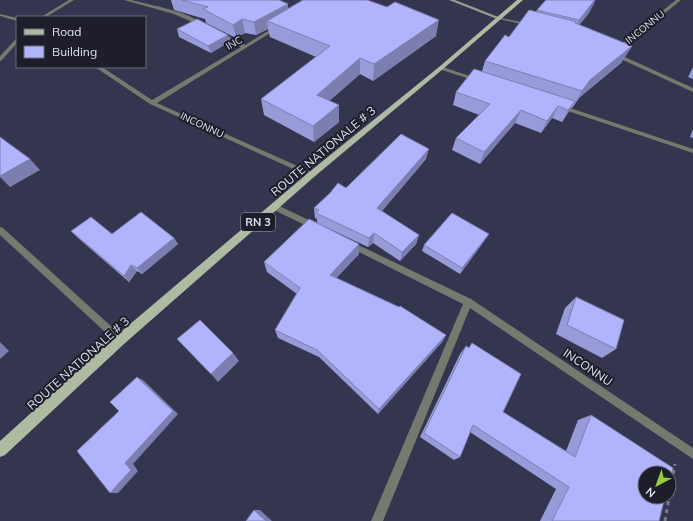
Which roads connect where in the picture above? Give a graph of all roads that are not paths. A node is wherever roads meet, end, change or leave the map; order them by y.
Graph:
1 (72, 0) edge
2 (126, 0) edge
3 (451, 0) edge
4 (520, 0) edge
5 (678, 0) edge
6 (0, 15) edge
7 (45, 16) edge
8 (499, 18) junction
9 (16, 20) edge
10 (282, 24) edge
11 (206, 26) edge
12 (536, 27) edge
13 (213, 30) edge
14 (16, 41) edge
15 (245, 47) junction
16 (605, 51) edge
17 (612, 53) junction
18 (0, 59) edge
19 (100, 68) edge
20 (441, 68) junction
21 (486, 82) edge
22 (693, 90) edge
23 (152, 102) junction
24 (552, 105) edge
25 (693, 151) edge
26 (311, 175) junction
27 (275, 207) junction
28 (0, 230) edge
29 (326, 232) edge
30 (340, 239) edge
31 (468, 302) junction
32 (120, 340) junction
33 (0, 450) edge
34 (693, 454) edge
35 (377, 521) edge

1 - 7 street
2 - 11 street
3 - 8 street
4 - 8 main road, ROUTE NATIONALE # 3 / RN 3
5 - 17 street, INCONNU
6 - 9 street
8 - 12 street
8 - 20 main road, ROUTE NATIONALE # 3 / RN 3
10 - 15 street, INC
13 - 15 street
14 - 18 street
15 - 23 street, INC
16 - 17 street
17 - 22 street
19 - 23 street, INCONNU
20 - 21 street
20 - 26 main road, ROUTE NATIONALE # 3 / RN 3
23 - 26 street, INCONNU
24 - 25 street
26 - 27 main road, ROUTE NATIONALE # 3 / RN 3
27 - 29 street
27 - 32 main road, ROUTE NATIONALE # 3 / RN 3
28 - 32 street
30 - 31 street, INCONNU
31 - 34 street, INCONNU
31 - 35 street
32 - 33 main road, ROUTE NATIONALE # 3 / RN 3

